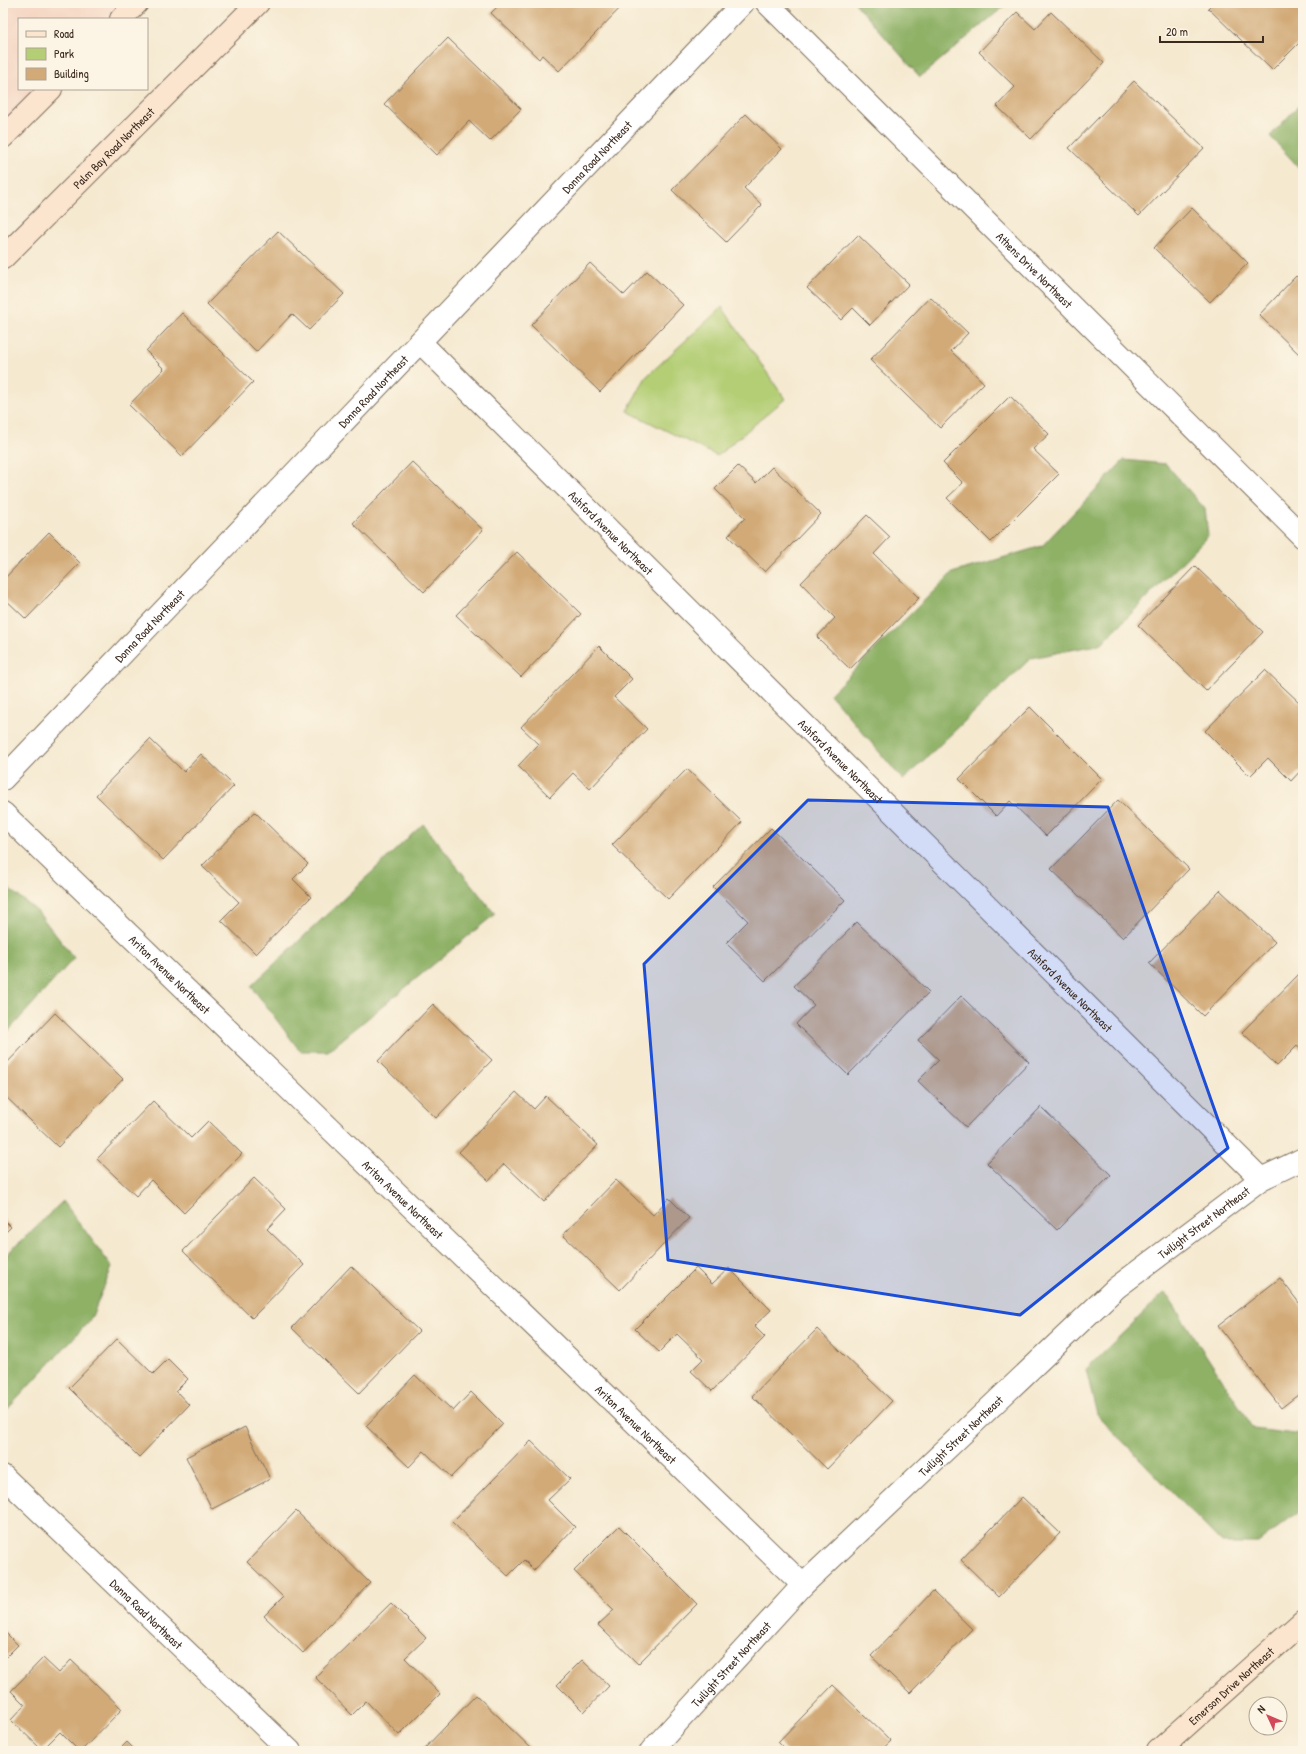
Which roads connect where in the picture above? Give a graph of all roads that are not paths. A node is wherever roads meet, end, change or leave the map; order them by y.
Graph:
1 (137, 3) edge
2 (258, 3) edge
3 (744, 3) edge
4 (767, 3) edge
5 (122, 18) edge
6 (50, 90) edge
7 (3, 137) edge
8 (3, 258) edge
9 (420, 342) junction
10 (1303, 537) edge
11 (3, 780) edge
12 (3, 813) edge
13 (1303, 1159) edge
14 (1261, 1179) junction
15 (3, 1476) edge
16 (804, 1585) junction
17 (1303, 1621) edge
18 (290, 1751) edge
19 (651, 1751) edge
20 (1158, 1751) edge

1 - 5 main road
2 - 8 main road, Palm Bay Road Northeast
3 - 9 street, Donna Road Northeast
4 - 10 street, Athens Drive Northeast
6 - 7 main road
9 - 11 street, Donna Road Northeast
9 - 14 street, Ashford Avenue Northeast
12 - 16 street, Ariton Avenue Northeast
13 - 14 street, Twilight Street Northeast
14 - 16 street, Twilight Street Northeast
15 - 18 street, Donna Road Northeast
16 - 19 street, Twilight Street Northeast
17 - 20 main road, Emerson Drive Northeast

